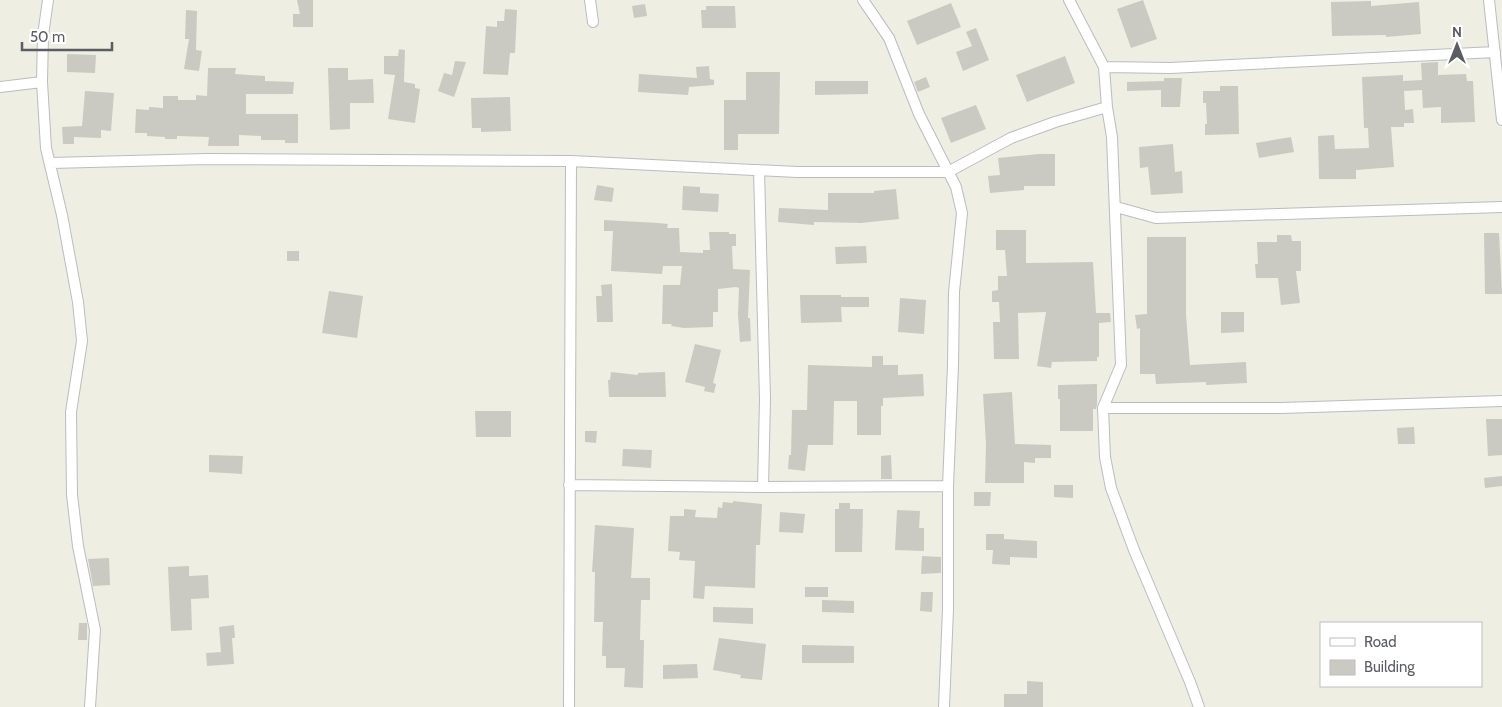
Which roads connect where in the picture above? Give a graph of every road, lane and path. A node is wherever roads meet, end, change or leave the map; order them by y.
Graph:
1 (48, 0) edge
2 (590, 0) edge
3 (863, 0) edge
4 (1068, 0) edge
5 (1489, 0) edge
6 (593, 22) dead end
7 (1495, 52) junction
8 (1104, 67) junction
9 (42, 82) junction
10 (0, 87) edge
11 (1107, 107) junction
12 (1502, 120) edge
13 (571, 161) junction
14 (51, 163) junction
15 (759, 170) junction
16 (948, 172) junction
17 (1116, 207) junction
18 (1502, 207) edge
19 (1502, 402) edge
20 (1103, 408) junction
21 (569, 485) junction
22 (948, 486) junction
23 (763, 487) junction
24 (90, 707) edge
25 (569, 707) edge
26 (944, 707) edge
27 (1200, 707) edge

1 - 9 street
2 - 6 street
3 - 16 street
4 - 8 street
5 - 7 street
7 - 8 street
7 - 12 street
8 - 11 street
9 - 10 street
9 - 14 street
11 - 16 street
11 - 17 street
13 - 14 street
13 - 15 street
13 - 21 street
14 - 24 street
15 - 16 street
15 - 23 street
16 - 22 street
17 - 18 street
17 - 20 street
19 - 20 street
20 - 27 street
21 - 23 street
21 - 25 street
22 - 23 street
22 - 26 street

